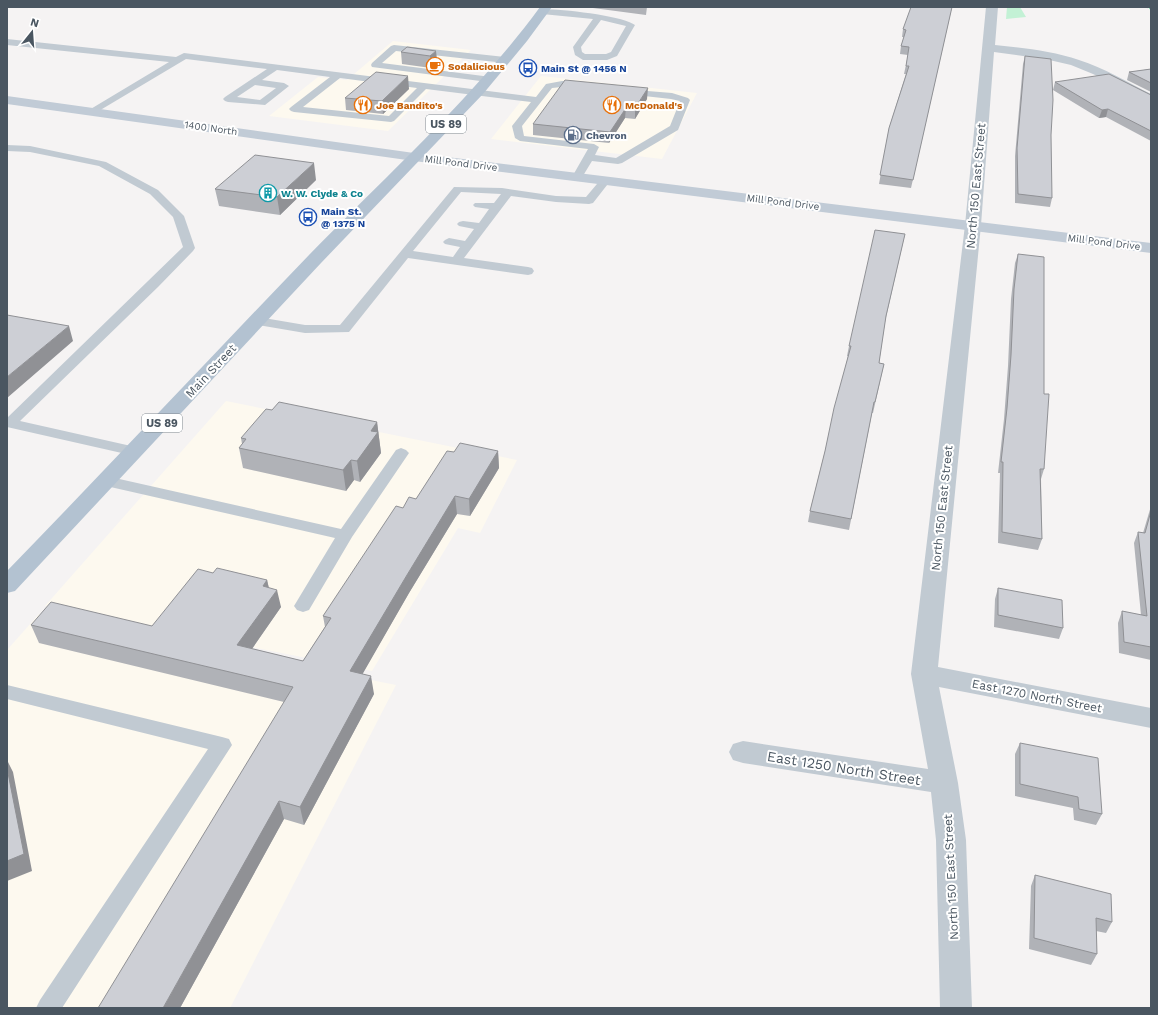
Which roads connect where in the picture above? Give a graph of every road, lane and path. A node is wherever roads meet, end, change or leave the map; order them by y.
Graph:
1 (992, 7) edge
2 (1147, 7) edge
3 (544, 9) edge
4 (1151, 9) edge
5 (598, 18) junction
6 (7, 42) edge
7 (988, 48) junction
8 (179, 60) junction
9 (505, 60) junction
10 (276, 67) junction
11 (338, 75) junction
12 (488, 79) junction
13 (255, 82) junction
14 (330, 82) junction
15 (422, 88) junction
16 (594, 88) edge
17 (617, 90) edge
18 (478, 91) junction
19 (7, 100) edge
20 (538, 100) junction
21 (1151, 100) edge
22 (92, 112) junction
23 (7, 148) edge
24 (414, 157) junction
25 (588, 157) junction
26 (577, 177) junction
27 (606, 180) junction
28 (508, 192) junction
29 (479, 205) dead end
30 (497, 207) junction
31 (453, 212) dead end
32 (471, 215) dead end
33 (489, 217) junction
34 (973, 226) junction
35 (433, 227) junction
36 (475, 236) junction
37 (1151, 248) edge
38 (406, 254) junction
39 (456, 261) junction
40 (528, 271) dead end
41 (258, 321) junction
42 (8, 424) edge
43 (135, 451) junction
44 (401, 453) dead end
45 (106, 482) junction
46 (345, 534) junction
47 (7, 585) edge
48 (303, 606) dead end
49 (924, 674) junction
50 (7, 692) edge
51 (1151, 718) edge
52 (743, 752) dead end
53 (944, 783) junction
54 (48, 1008) edge
55 (956, 1008) edge

1 - 7 street, North 150 East Street
2 - 4 path
3 - 5 lane
3 - 9 main road, US 89
5 - 5 lane
6 - 8 lane
7 - 21 street
7 - 34 street, North 150 East Street
8 - 10 lane
8 - 22 lane
9 - 12 main road, US 89
9 - 12 lane
10 - 11 lane
10 - 13 lane
11 - 14 lane
11 - 15 lane
12 - 18 main road, US 89
13 - 13 lane
14 - 15 lane
14 - 15 lane
15 - 18 lane
16 - 20 lane
17 - 25 lane
18 - 20 lane
18 - 24 main road, US 89
19 - 22 main road, 1400 North
20 - 25 lane
22 - 24 main road, 1400 North
23 - 42 lane
24 - 26 main road, Mill Pond Drive
24 - 41 main road, Main Street / US 89
25 - 26 lane
26 - 27 main road, Mill Pond Drive
27 - 28 lane
27 - 34 main road, Mill Pond Drive
28 - 30 lane
28 - 35 lane
29 - 30 lane
30 - 33 lane
31 - 35 lane
32 - 33 lane
33 - 36 lane
34 - 37 main road, Mill Pond Drive
34 - 49 street, North 150 East Street
35 - 38 lane
36 - 36 lane
36 - 39 lane
38 - 39 lane
38 - 41 lane
39 - 40 lane
41 - 43 main road, Main Street / US 89
42 - 43 lane
43 - 45 main road, Main Street / US 89
44 - 46 lane
45 - 46 lane
45 - 47 main road, Main Street / US 89
46 - 48 lane
49 - 51 street, East 1270 North Street
49 - 53 street, North 150 East Street
50 - 54 lane
52 - 53 street, East 1250 North Street
53 - 55 street, North 150 East Street

